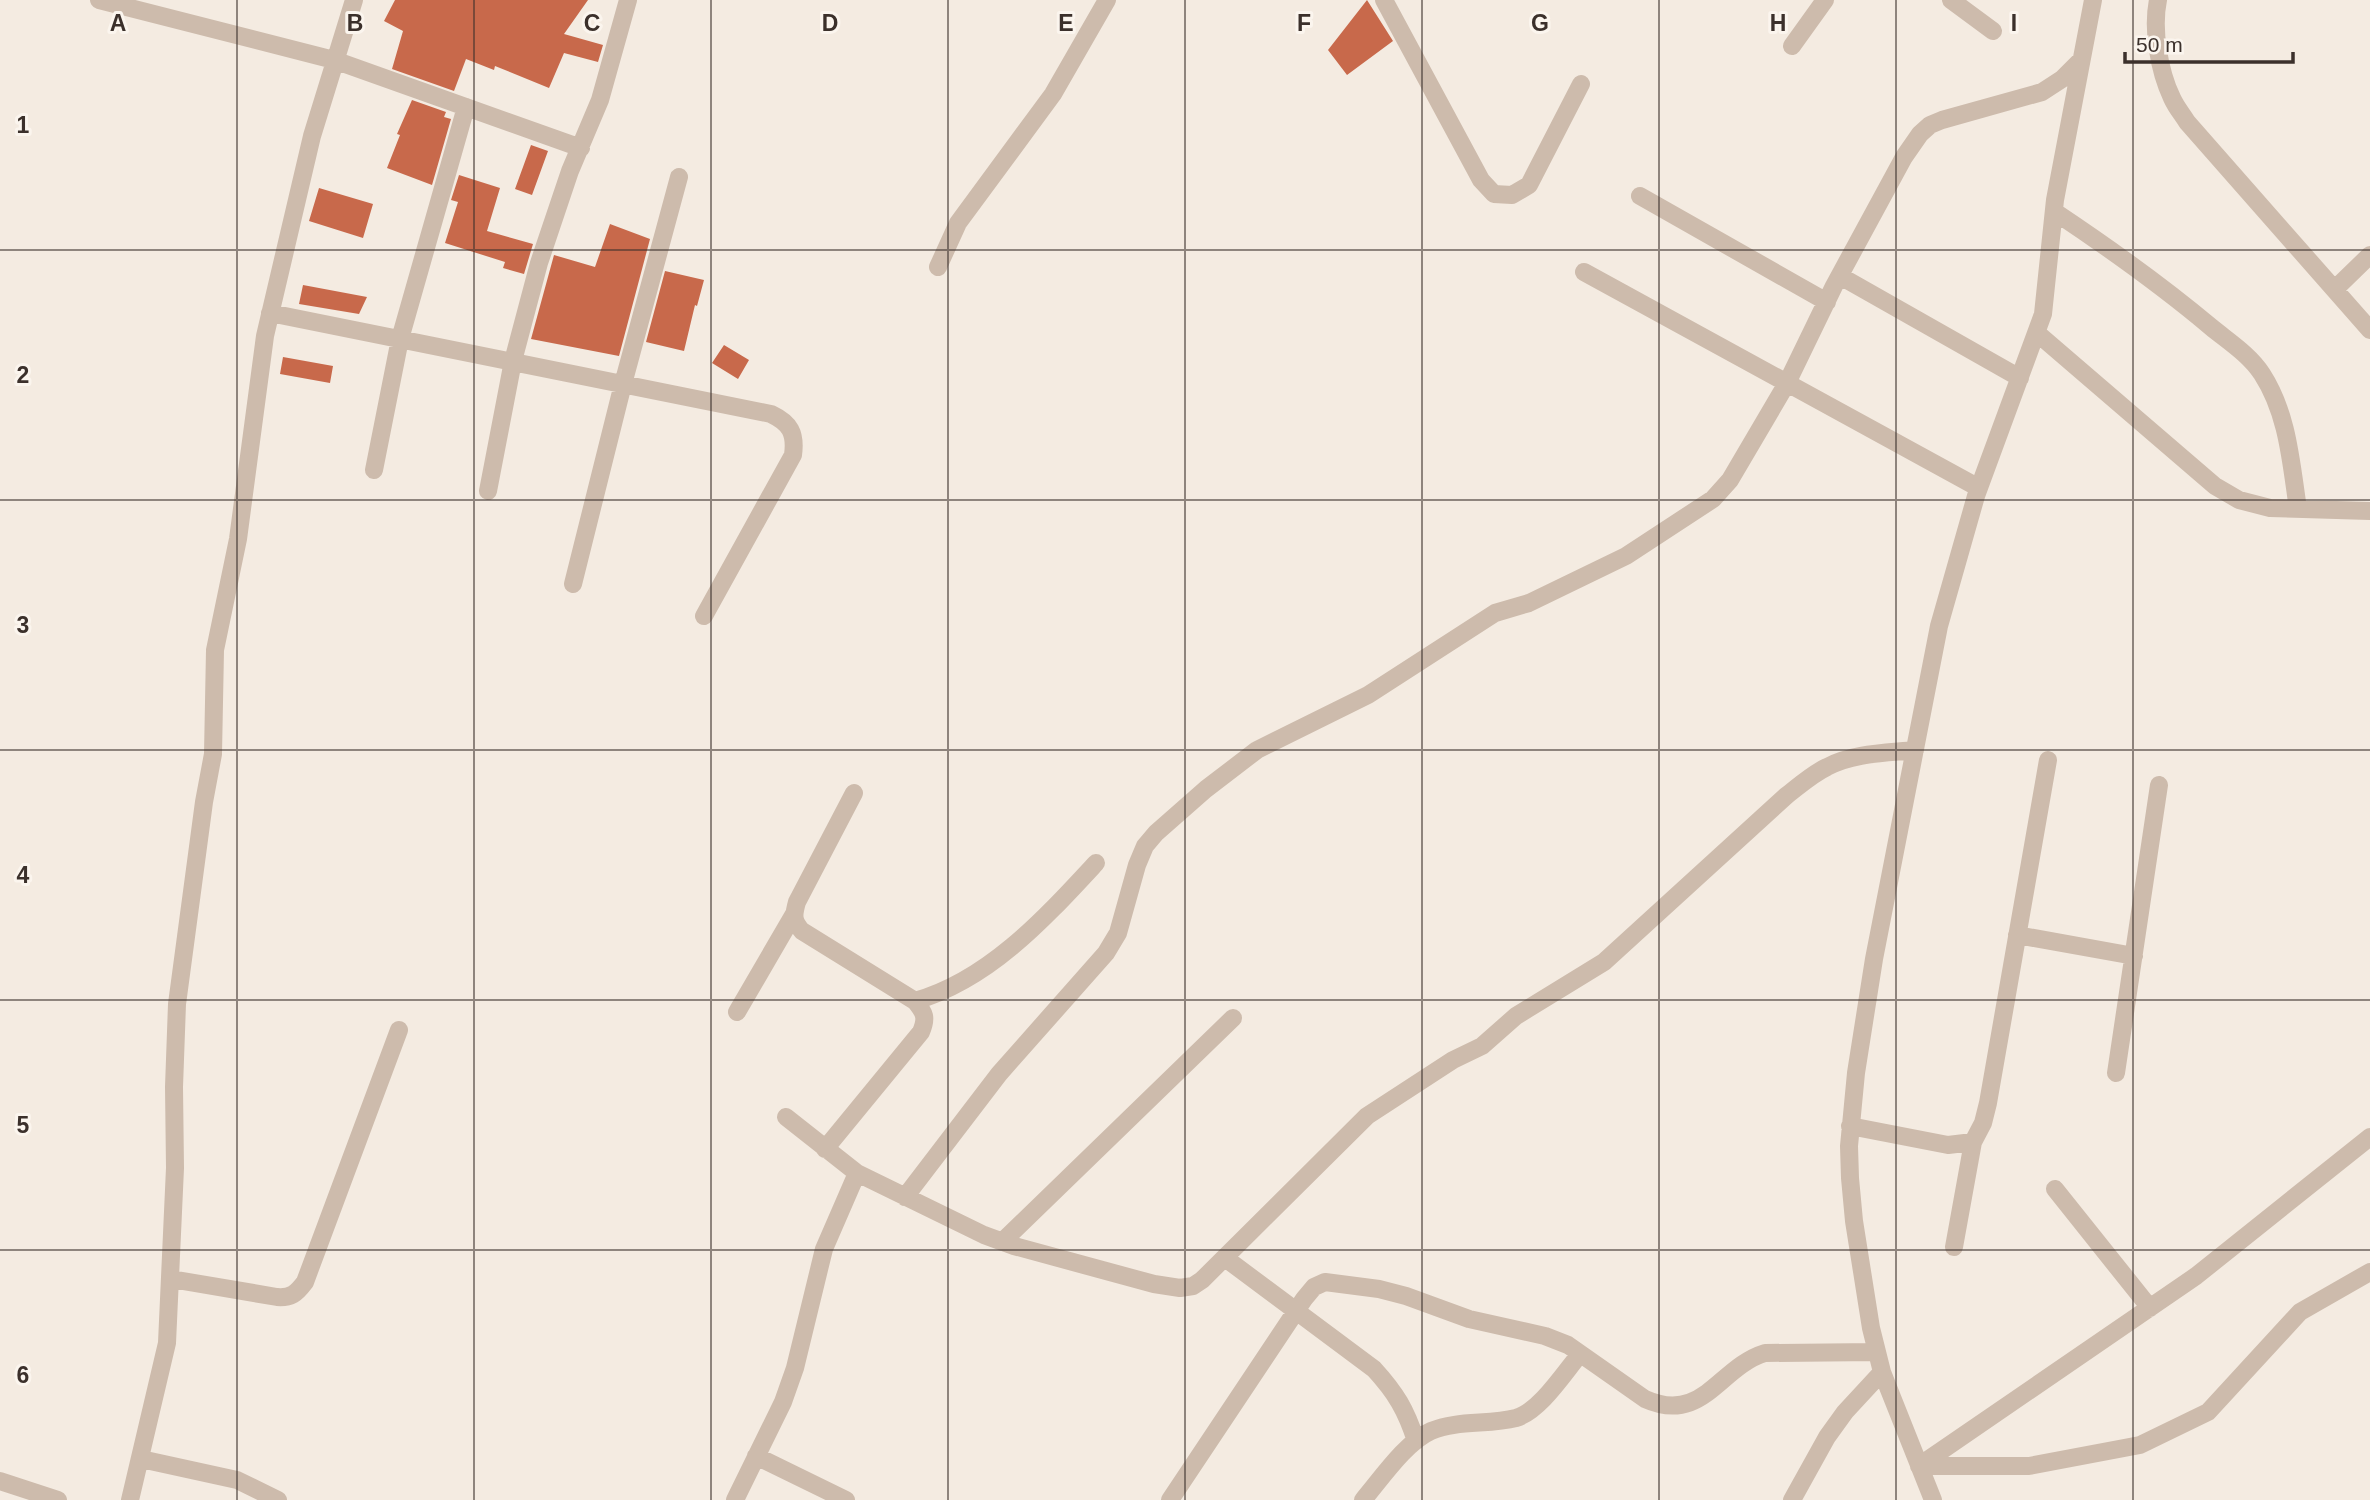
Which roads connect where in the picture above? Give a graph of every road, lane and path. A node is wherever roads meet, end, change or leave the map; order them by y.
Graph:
1 (99, 0) edge
2 (354, 0) edge
3 (628, 0) edge
4 (1107, 0) edge
5 (1385, 0) edge
6 (1825, 0) edge
7 (1951, 0) edge
8 (2092, 0) edge
9 (2158, 0) edge
10 (1993, 31) dead end
11 (1792, 46) dead end
12 (334, 60) junction
13 (2080, 61) junction
14 (1581, 85) dead end
15 (466, 107) junction
16 (581, 148) junction
17 (679, 177) dead end
18 (1640, 197) dead end
19 (2055, 212) junction
20 (2370, 255) edge
21 (938, 267) dead end
22 (1584, 272) dead end
23 (1840, 276) junction
24 (2335, 289) junction
25 (1827, 302) junction
26 (270, 313) junction
27 (2370, 330) edge
28 (2037, 333) junction
29 (400, 339) junction
30 (513, 361) junction
31 (2020, 378) junction
32 (1787, 383) junction
33 (623, 384) junction
34 (374, 470) dead end
35 (1979, 488) junction
36 (488, 491) dead end
37 (2298, 509) junction
38 (2370, 511) edge
39 (573, 584) dead end
40 (704, 616) dead end
41 (1915, 750) junction
42 (2048, 760) dead end
43 (2159, 785) dead end
44 (853, 793) dead end
45 (1096, 863) dead end
46 (794, 914) junction
47 (2017, 935) junction
48 (2134, 956) junction
49 (915, 1001) junction
50 (737, 1012) dead end
51 (1233, 1018) dead end
52 (399, 1030) dead end
53 (2116, 1073) dead end
54 (786, 1117) dead end
55 (1850, 1126) junction
56 (2370, 1137) edge
57 (1973, 1142) junction
58 (825, 1149) junction
59 (857, 1173) junction
60 (2055, 1189) dead end
61 (905, 1196) junction
62 (1002, 1242) junction
63 (1954, 1247) dead end
64 (1225, 1258) junction
65 (2370, 1272) edge
66 (171, 1279) junction
67 (2150, 1308) junction
68 (1296, 1310) junction
69 (1877, 1352) junction
70 (1580, 1354) junction
71 (1882, 1372) junction
72 (1416, 1441) junction
73 (756, 1455) junction
74 (141, 1459) junction
75 (1919, 1466) junction
76 (0, 1481) edge
77 (736, 1496) edge
78 (58, 1500) edge
79 (130, 1500) edge
80 (278, 1500) edge
81 (846, 1500) edge
82 (1170, 1500) edge
83 (1363, 1500) edge
84 (1792, 1500) edge
85 (1933, 1500) edge

1 - 12 street
2 - 12 street
3 - 16 street
4 - 21 street
5 - 14 street
6 - 11 street
7 - 10 street
8 - 13 street
9 - 24 street
12 - 15 street
12 - 26 street
13 - 19 street
13 - 23 street
15 - 16 street
15 - 29 street
16 - 30 street
17 - 33 street
18 - 25 street
19 - 28 street
19 - 37 street
20 - 24 street
22 - 32 street
23 - 25 street
23 - 31 street
24 - 27 street
25 - 32 street
26 - 29 street
26 - 66 street
28 - 31 street
28 - 37 street
29 - 30 street
29 - 34 street
30 - 33 street
30 - 36 street
31 - 35 street
32 - 35 street
32 - 61 street
33 - 39 street
33 - 40 street
35 - 41 street
37 - 38 street
41 - 55 street
41 - 64 street
42 - 47 street
43 - 48 street
44 - 46 street
45 - 49 street
46 - 49 street
46 - 50 street
47 - 48 street
47 - 57 street
48 - 53 street
49 - 58 street
51 - 62 street
52 - 66 street
54 - 58 street
55 - 57 street
55 - 69 street
56 - 67 street
57 - 63 street
58 - 59 street
59 - 61 street
59 - 73 street
60 - 67 street
61 - 62 street
62 - 64 street
64 - 68 street
65 - 75 street
66 - 74 street
67 - 75 street
68 - 70 street
68 - 72 street
68 - 82 street
69 - 70 street
69 - 71 street
70 - 72 street
71 - 75 street
71 - 84 street
72 - 83 street
73 - 77 street
73 - 81 street
74 - 79 street
74 - 80 street
75 - 85 street
76 - 78 street

